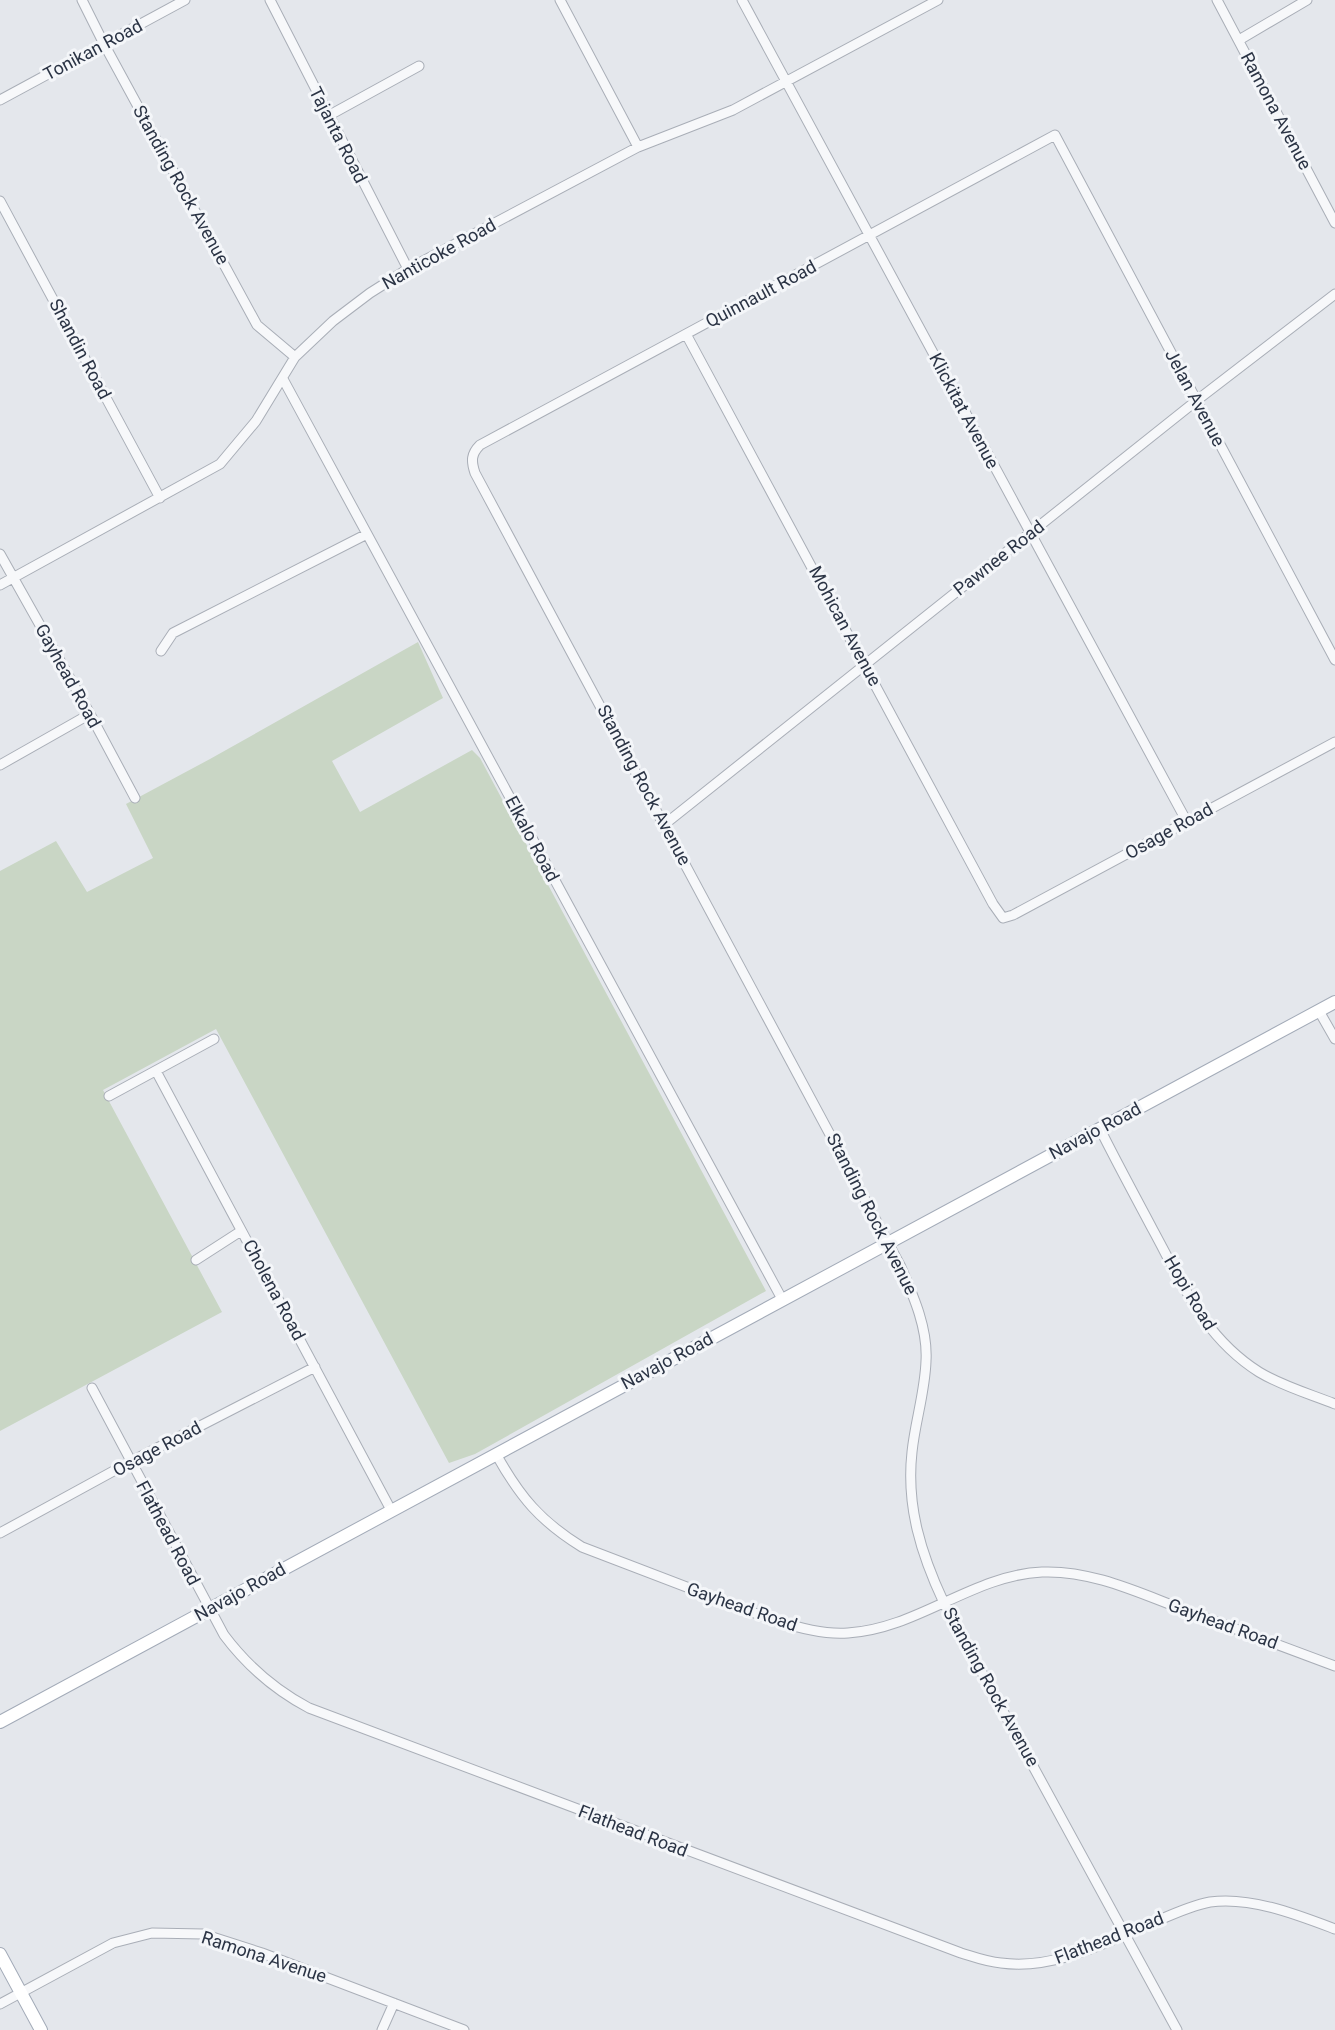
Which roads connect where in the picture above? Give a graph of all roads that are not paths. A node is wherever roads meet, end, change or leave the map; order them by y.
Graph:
1 (82, 0) edge
2 (185, 0) edge
3 (270, 0) edge
4 (560, 0) edge
5 (742, 0) edge
6 (938, 0) edge
7 (1217, 0) edge
8 (1307, 0) edge
9 (1239, 40) junction
10 (104, 44) junction
11 (419, 66) dead end
12 (786, 82) junction
13 (0, 100) edge
14 (328, 116) junction
15 (1055, 135) joint
16 (638, 147) junction
17 (0, 201) edge
18 (1335, 223) edge
19 (870, 236) junction
20 (408, 269) junction
21 (1335, 294) edge
22 (686, 334) junction
23 (295, 357) junction
24 (283, 379) junction
25 (1196, 401) junction
26 (472, 456) joint
27 (160, 498) junction
28 (367, 534) junction
29 (1030, 535) junction
30 (0, 554) edge
31 (13, 578) junction
32 (0, 585) edge
33 (161, 651) dead end
34 (1335, 660) edge
35 (866, 665) junction
36 (90, 714) junction
37 (1335, 742) edge
38 (0, 765) edge
39 (135, 798) dead end
40 (1187, 822) junction
41 (665, 824) junction
42 (1003, 918) joint
43 (1335, 1002) edge
44 (1319, 1011) junction
45 (214, 1039) dead end
46 (1335, 1039) edge
47 (156, 1071) junction
48 (109, 1096) dead end
49 (1100, 1129) junction
50 (242, 1231) junction
51 (890, 1242) junction
52 (196, 1260) dead end
53 (782, 1299) junction
54 (315, 1367) junction
55 (92, 1388) dead end
56 (1335, 1404) edge
57 (496, 1454) junction
58 (130, 1462) junction
59 (391, 1510) junction
60 (0, 1533) edge
61 (944, 1603) junction
62 (209, 1609) junction
63 (1335, 1666) edge
64 (0, 1722) edge
65 (1335, 1929) edge
66 (1125, 1934) junction
67 (0, 1954) edge
68 (21, 1993) junction
69 (394, 2003) junction
70 (0, 2004) edge
71 (41, 2030) edge
72 (382, 2030) edge
73 (464, 2030) edge
74 (1177, 2030) edge

1 - 10 street, Standing Rock Avenue
2 - 10 street, Tonikan Road
3 - 14 street, Tajanta Road
4 - 16 street
5 - 12 street, Klickitat Avenue
6 - 12 street, Nanticoke Road
7 - 9 street, Ramona Avenue
8 - 9 street
9 - 18 street, Ramona Avenue
10 - 13 street, Tonikan Road
10 - 23 street, Standing Rock Avenue
11 - 14 street
12 - 16 street, Nanticoke Road
12 - 19 street, Klickitat Avenue
14 - 20 street, Tajanta Road
15 - 19 street, Quinnault Road
15 - 25 street, Jelan Avenue
16 - 20 street, Nanticoke Road
17 - 27 street, Shandin Road
19 - 22 street, Quinnault Road
19 - 29 street, Klickitat Avenue
20 - 23 street, Nanticoke Road
21 - 25 street, Pawnee Road
22 - 26 street, Quinnault Road
22 - 35 street, Mohican Avenue
23 - 24 street, Nanticoke Road
24 - 27 street, Nanticoke Road
24 - 28 street, Elkalo Road
25 - 29 street, Pawnee Road
25 - 34 street, Jelan Avenue
26 - 41 street, Standing Rock Avenue
27 - 31 street, Nanticoke Road
28 - 33 street
28 - 53 street, Elkalo Road
29 - 35 street, Pawnee Road
29 - 40 street, Klickitat Avenue
30 - 31 street, Gayhead Road
31 - 32 street, Nanticoke Road
31 - 36 street, Gayhead Road
35 - 41 street, Pawnee Road
35 - 42 street, Mohican Avenue
36 - 38 street
36 - 39 street, Gayhead Road
37 - 40 street, Osage Road
40 - 42 street, Osage Road
41 - 51 street, Standing Rock Avenue
43 - 44 main road, Navajo Road
44 - 46 street
44 - 49 main road, Navajo Road
45 - 47 street
47 - 48 street
47 - 50 street, Cholena Road
49 - 51 main road, Navajo Road
49 - 56 street, Hopi Road
50 - 52 street
50 - 54 street, Cholena Road
51 - 53 main road, Navajo Road
51 - 61 street, Standing Rock Avenue
53 - 57 main road, Navajo Road
54 - 58 street, Osage Road
54 - 59 street, Cholena Road
55 - 58 street, Flathead Road
57 - 59 main road, Navajo Road
57 - 61 street, Gayhead Road
58 - 60 street, Osage Road
58 - 62 street, Flathead Road
59 - 62 main road, Navajo Road
61 - 63 street, Gayhead Road
61 - 66 street, Standing Rock Avenue
62 - 64 main road, Navajo Road
62 - 66 street, Flathead Road
65 - 66 street, Flathead Road
66 - 74 street, Standing Rock Avenue
67 - 68 main road
68 - 69 street, Ramona Avenue
68 - 70 street, Ramona Avenue
68 - 71 main road
69 - 72 street
69 - 73 street, Ramona Avenue

